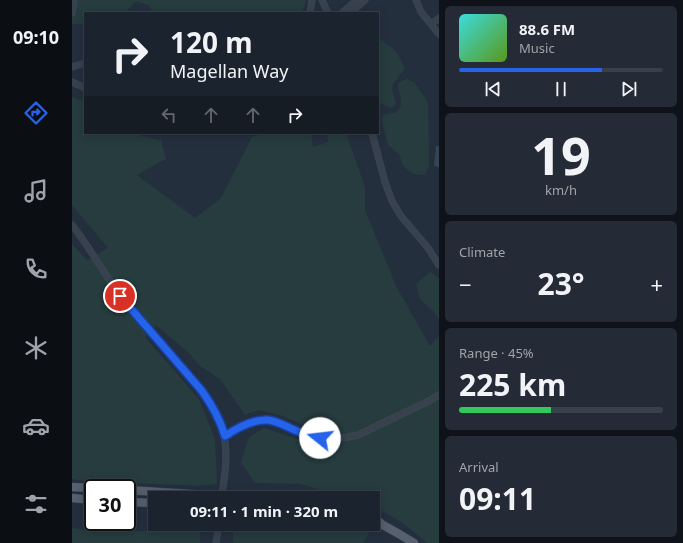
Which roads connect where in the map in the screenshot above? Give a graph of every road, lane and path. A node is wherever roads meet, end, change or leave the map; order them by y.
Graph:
1 (74, 0) edge
2 (312, 0) edge
3 (322, 0) edge
4 (356, 0) edge
5 (365, 0) edge
6 (416, 0) edge
7 (310, 12) edge
8 (328, 12) edge
9 (343, 12) edge
10 (351, 12) edge
11 (72, 13) edge
12 (439, 18) edge
13 (431, 24) junction
14 (439, 34) edge
15 (84, 64) edge
16 (74, 69) edge
17 (72, 82) edge
18 (84, 88) edge
19 (372, 134) edge
20 (72, 226) edge
21 (439, 265) edge
22 (439, 395) edge
23 (225, 436) junction
24 (72, 487) edge
25 (84, 488) edge
26 (136, 491) edge
27 (223, 491) edge
28 (148, 492) edge
29 (72, 498) edge
30 (84, 499) edge
31 (136, 502) edge
32 (148, 503) edge
33 (380, 523) edge
34 (380, 524) edge
35 (383, 525) junction
36 (217, 531) edge
37 (216, 543) edge
38 (414, 543) edge

1 - 11 street
2 - 7 street
3 - 8 street
4 - 9 street
5 - 10 street
6 - 13 street
12 - 13 street
13 - 14 street
15 - 16 street
17 - 18 street
19 - 21 street
20 - 23 street
22 - 23 street
23 - 27 street
24 - 25 main road
26 - 28 main road
29 - 30 main road
31 - 32 main road
33 - 35 main road
34 - 35 main road
35 - 38 main road
36 - 37 street

